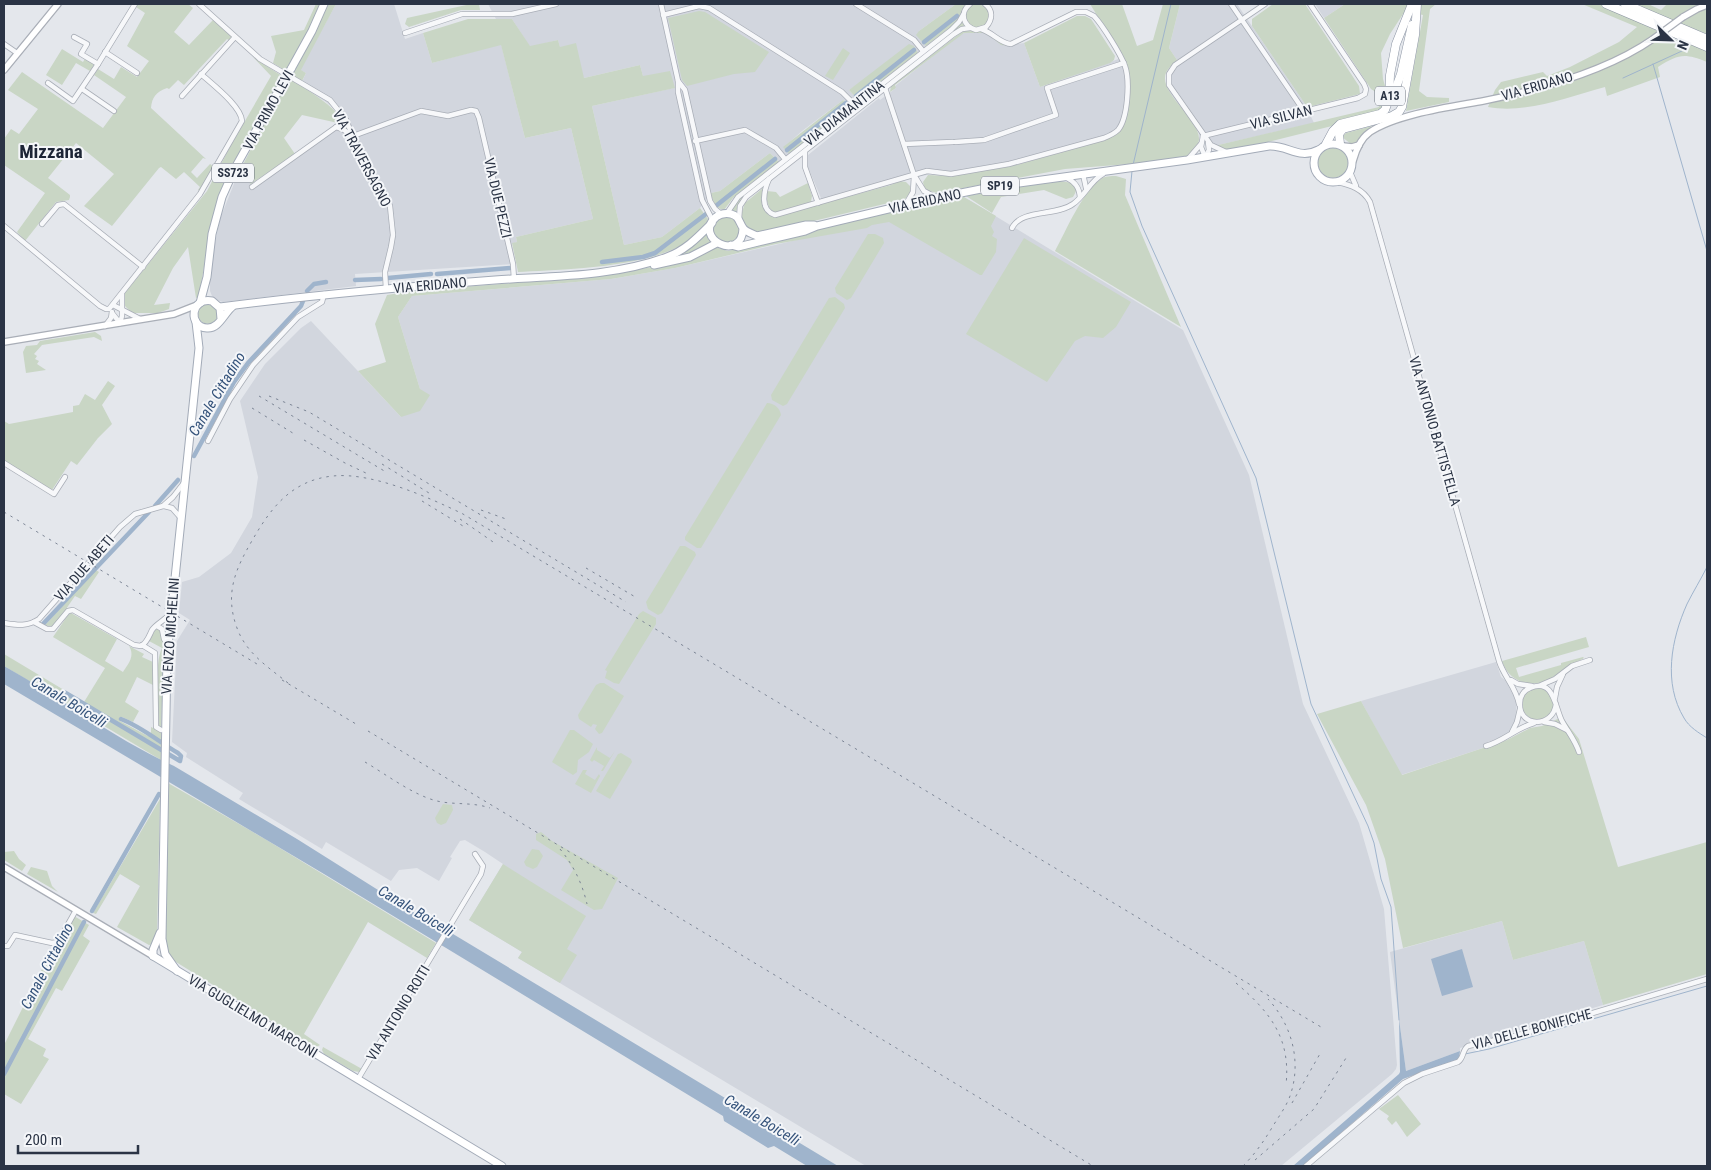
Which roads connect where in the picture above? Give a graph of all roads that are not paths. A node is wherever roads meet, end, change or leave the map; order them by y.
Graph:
1 (58, 4) edge
2 (135, 4) edge
3 (199, 4) edge
4 (324, 4) edge
5 (556, 4) edge
6 (661, 4) edge
7 (856, 4) edge
8 (969, 4) edge
9 (987, 4) edge
10 (1231, 4) edge
11 (1265, 4) edge
12 (1310, 4) edge
13 (1425, 4) edge
14 (1604, 4) edge
15 (1625, 4) edge
16 (1414, 5) edge
17 (1707, 5) edge
18 (663, 14) junction
19 (963, 15) junction
20 (1242, 19) junction
21 (991, 20) junction
22 (1416, 24) junction
23 (970, 28) junction
24 (981, 30) junction
25 (405, 32) dead end
26 (994, 34) junction
27 (74, 37) dead end
28 (236, 37) junction
29 (1707, 39) edge
30 (4, 44) edge
31 (1707, 47) edge
32 (923, 51) junction
33 (17, 52) junction
34 (105, 52) junction
35 (1124, 63) junction
36 (98, 64) junction
37 (4, 70) edge
38 (138, 73) dead end
39 (201, 74) junction
40 (678, 81) junction
41 (48, 83) dead end
42 (885, 88) junction
43 (82, 89) junction
44 (182, 96) dead end
45 (855, 105) junction
46 (1385, 110) junction
47 (114, 111) dead end
48 (1304, 111) junction
49 (346, 120) junction
50 (336, 127) junction
51 (1203, 136) junction
52 (354, 137) junction
53 (696, 141) junction
54 (689, 142) junction
55 (1208, 142) junction
56 (1201, 143) junction
57 (904, 144) junction
58 (1326, 144) junction
59 (1342, 145) junction
60 (1359, 145) junction
61 (1318, 150) junction
62 (805, 151) junction
63 (1229, 153) junction
64 (1300, 154) junction
65 (1205, 157) junction
66 (785, 160) junction
67 (1187, 160) junction
68 (1353, 161) junction
69 (790, 163) junction
70 (805, 167) junction
71 (1314, 167) junction
72 (1109, 171) junction
73 (1350, 172) junction
74 (1083, 174) junction
75 (914, 175) junction
76 (1063, 176) junction
77 (770, 179) junction
78 (1337, 182) junction
79 (252, 187) dead end
80 (1086, 188) junction
81 (1356, 188) junction
82 (1078, 189) junction
83 (709, 198) junction
84 (938, 198) junction
85 (1080, 198) junction
86 (702, 200) junction
87 (818, 203) junction
88 (905, 205) junction
89 (724, 214) junction
90 (740, 220) junction
91 (712, 222) junction
92 (42, 224) dead end
93 (4, 226) edge
94 (817, 226) junction
95 (743, 228) junction
96 (1012, 228) dead end
97 (717, 243) junction
98 (731, 245) junction
99 (143, 267) junction
100 (624, 268) junction
101 (514, 276) junction
102 (207, 277) junction
103 (385, 285) junction
104 (122, 294) junction
105 (324, 294) junction
106 (199, 304) junction
107 (113, 305) junction
108 (217, 305) junction
109 (236, 305) junction
110 (122, 309) junction
111 (112, 313) junction
112 (174, 314) junction
113 (221, 319) junction
114 (142, 320) junction
115 (196, 321) junction
116 (120, 323) junction
117 (105, 326) junction
118 (212, 328) junction
119 (4, 342) edge
120 (199, 348) junction
121 (208, 441) dead end
122 (4, 463) edge
123 (65, 477) dead end
124 (185, 481) junction
125 (163, 506) junction
126 (180, 517) junction
127 (170, 614) junction
128 (34, 622) junction
129 (4, 623) edge
130 (157, 626) junction
131 (168, 644) junction
132 (142, 645) junction
133 (1590, 660) dead end
134 (1564, 672) junction
135 (1508, 678) junction
136 (1536, 686) junction
137 (1555, 701) junction
138 (1520, 706) junction
139 (1543, 721) junction
140 (1536, 722) junction
141 (161, 730) dead end
142 (1570, 732) junction
143 (1511, 734) junction
144 (1486, 746) dead end
145 (1580, 752) dead end
146 (475, 854) dead end
147 (4, 867) edge
148 (76, 910) junction
149 (162, 926) junction
150 (162, 943) junction
151 (4, 946) edge
152 (137, 947) junction
153 (154, 947) junction
154 (153, 956) junction
155 (177, 971) junction
156 (1707, 979) edge
157 (358, 1079) junction
158 (502, 1166) edge
159 (1306, 1166) edge

1 - 33 main road
2 - 34 street
3 - 28 street, VIA TRAVERSAGNO
4 - 102 main road, VIA PRIMO LEVI / SS723, bridge
5 - 25 street
6 - 18 street
7 - 32 street
8 - 19 street, VIA DIAMANTINA
9 - 21 street
10 - 20 street
11 - 20 street
12 - 48 street, VIA SILVAN
13 - 22 highway, A13
14 - 31 highway
15 - 29 highway
16 - 22 highway, A13
16 - 46 highway, A13
16 - 46 highway, A13
17 - 60 main road, VIA ERIDANO, bridge
18 - 40 street
18 - 45 street
19 - 23 street
19 - 32 street, VIA DIAMANTINA
20 - 48 street
20 - 51 street
21 - 24 street
21 - 26 street
22 - 59 highway, A13
23 - 24 street
23 - 42 street, VIA DIAMANTINA
24 - 26 street
26 - 35 street
27 - 36 street
28 - 39 street
28 - 49 street, VIA TRAVERSAGNO
30 - 33 street
32 - 45 street, VIA DIAMANTINA
33 - 37 main road
34 - 36 street
34 - 38 street
35 - 57 street
35 - 75 street
36 - 43 street
39 - 44 street
39 - 99 street
40 - 53 street
40 - 54 street
41 - 43 street
42 - 57 street
42 - 62 street, VIA DIAMANTINA
43 - 47 street
45 - 66 street, VIA DIAMANTINA
46 - 58 highway, A13
48 - 51 street, VIA SILVAN
49 - 50 street
49 - 52 street, VIA TRAVERSAGNO
50 - 52 street
50 - 79 street
51 - 55 street
51 - 56 street
52 - 101 street, VIA DUE PEZZI
52 - 103 street, VIA TRAVERSAGNO
53 - 54 street
53 - 66 street
53 - 83 street
54 - 86 street
55 - 63 street
55 - 65 street
56 - 65 street
56 - 67 street
57 - 75 street
58 - 59 main road
58 - 61 main road, VIA ERIDANO / SP19
59 - 60 main road
59 - 68 main road
60 - 68 main road, VIA ERIDANO
61 - 64 main road, VIA ERIDANO / SP19
61 - 71 main road
62 - 69 street, VIA DIAMANTINA
62 - 70 street
63 - 64 main road, VIA ERIDANO / SP19
63 - 65 main road, VIA ERIDANO / SP19
64 - 71 main road, VIA ERIDANO / SP19
65 - 67 main road, VIA ERIDANO / SP19
66 - 89 street, VIA DIAMANTINA
67 - 72 main road, VIA ERIDANO / SP19
68 - 73 main road, VIA ERIDANO
69 - 70 street
69 - 77 street, VIA DIAMANTINA
70 - 87 street
71 - 78 main road, VIA ERIDANO / SP19
72 - 74 main road, VIA ERIDANO / SP19
72 - 80 street, VIA ERIDANO
73 - 78 main road
73 - 81 street, VIA ANTONIO BATTISTELLA
74 - 76 main road, VIA ERIDANO / SP19
74 - 80 street
74 - 82 street
75 - 84 street
75 - 87 street
75 - 88 street
76 - 82 street
76 - 84 main road, VIA ERIDANO / SP19
77 - 87 street
77 - 90 street, VIA DIAMANTINA
78 - 81 street
80 - 85 street, VIA ERIDANO
81 - 135 street, VIA ANTONIO BATTISTELLA
82 - 85 street
83 - 86 street
83 - 89 street
84 - 88 main road, VIA ERIDANO / SP19
85 - 96 street, VIA ERIDANO
86 - 91 street
88 - 94 main road, VIA ERIDANO / SP19
89 - 90 main road
89 - 91 main road, VIA ERIDANO
90 - 95 main road
91 - 97 main road
91 - 100 main road, VIA ERIDANO
92 - 99 street
93 - 107 street
94 - 95 main road, VIA ERIDANO / SP19
94 - 98 main road, VIA ERIDANO / SP19
95 - 98 main road
97 - 98 main road, VIA ERIDANO
97 - 100 main road, VIA ERIDANO
99 - 104 street
100 - 101 main road, VIA ERIDANO
101 - 103 main road, VIA ERIDANO
102 - 106 main road, VIA PRIMO LEVI / SS723
102 - 108 main road, VIA PRIMO LEVI / SS723
103 - 105 main road, VIA ERIDANO
104 - 107 street
104 - 110 street
105 - 109 main road, VIA ERIDANO
105 - 121 street
106 - 108 main road, VIA ERIDANO
106 - 112 main road, VIA ERIDANO
106 - 115 main road
107 - 110 street
107 - 111 street
108 - 109 main road, VIA ERIDANO
108 - 113 main road
109 - 113 main road
110 - 114 street
110 - 116 street
111 - 116 street
111 - 117 street
112 - 114 main road, VIA ERIDANO
112 - 115 main road, VIA ERIDANO
113 - 118 main road
114 - 116 main road, VIA ERIDANO
115 - 118 main road, VIA ERIDANO
115 - 120 main road, VIA ENZO MICHELINI
116 - 117 main road, VIA ERIDANO
117 - 119 main road, VIA ERIDANO
118 - 120 main road, VIA ENZO MICHELINI
120 - 124 main road, VIA ENZO MICHELINI
122 - 123 street
124 - 125 street
124 - 126 main road, VIA ENZO MICHELINI
125 - 126 street
125 - 128 street, VIA DUE ABETI
126 - 127 main road, VIA ENZO MICHELINI
127 - 130 street
127 - 131 main road, VIA ENZO MICHELINI
128 - 129 street
128 - 132 street
130 - 131 street
130 - 132 street
131 - 149 main road, VIA ENZO MICHELINI
132 - 141 street
133 - 134 street
134 - 136 street
134 - 137 street
135 - 136 street
135 - 138 street, VIA ANTONIO BATTISTELLA
136 - 137 street
136 - 138 street
137 - 139 street
137 - 142 street
138 - 140 street, VIA ANTONIO BATTISTELLA
138 - 143 street
139 - 140 street
139 - 142 street
140 - 143 street
142 - 145 street
143 - 144 street
146 - 157 street, VIA ANTONIO ROITI
147 - 148 main road, VIA GUGLIELMO MARCONI
148 - 151 street
148 - 152 main road, VIA GUGLIELMO MARCONI
149 - 150 main road, VIA ENZO MICHELINI
149 - 153 main road, VIA ENZO MICHELINI
150 - 154 main road
150 - 155 main road, VIA ENZO MICHELINI
152 - 153 main road
152 - 154 main road, VIA GUGLIELMO MARCONI
153 - 154 main road, VIA ENZO MICHELINI
154 - 155 main road, VIA GUGLIELMO MARCONI
155 - 157 main road, VIA GUGLIELMO MARCONI
156 - 159 street, VIA DELLE BONIFICHE
157 - 158 main road, VIA GUGLIELMO MARCONI

